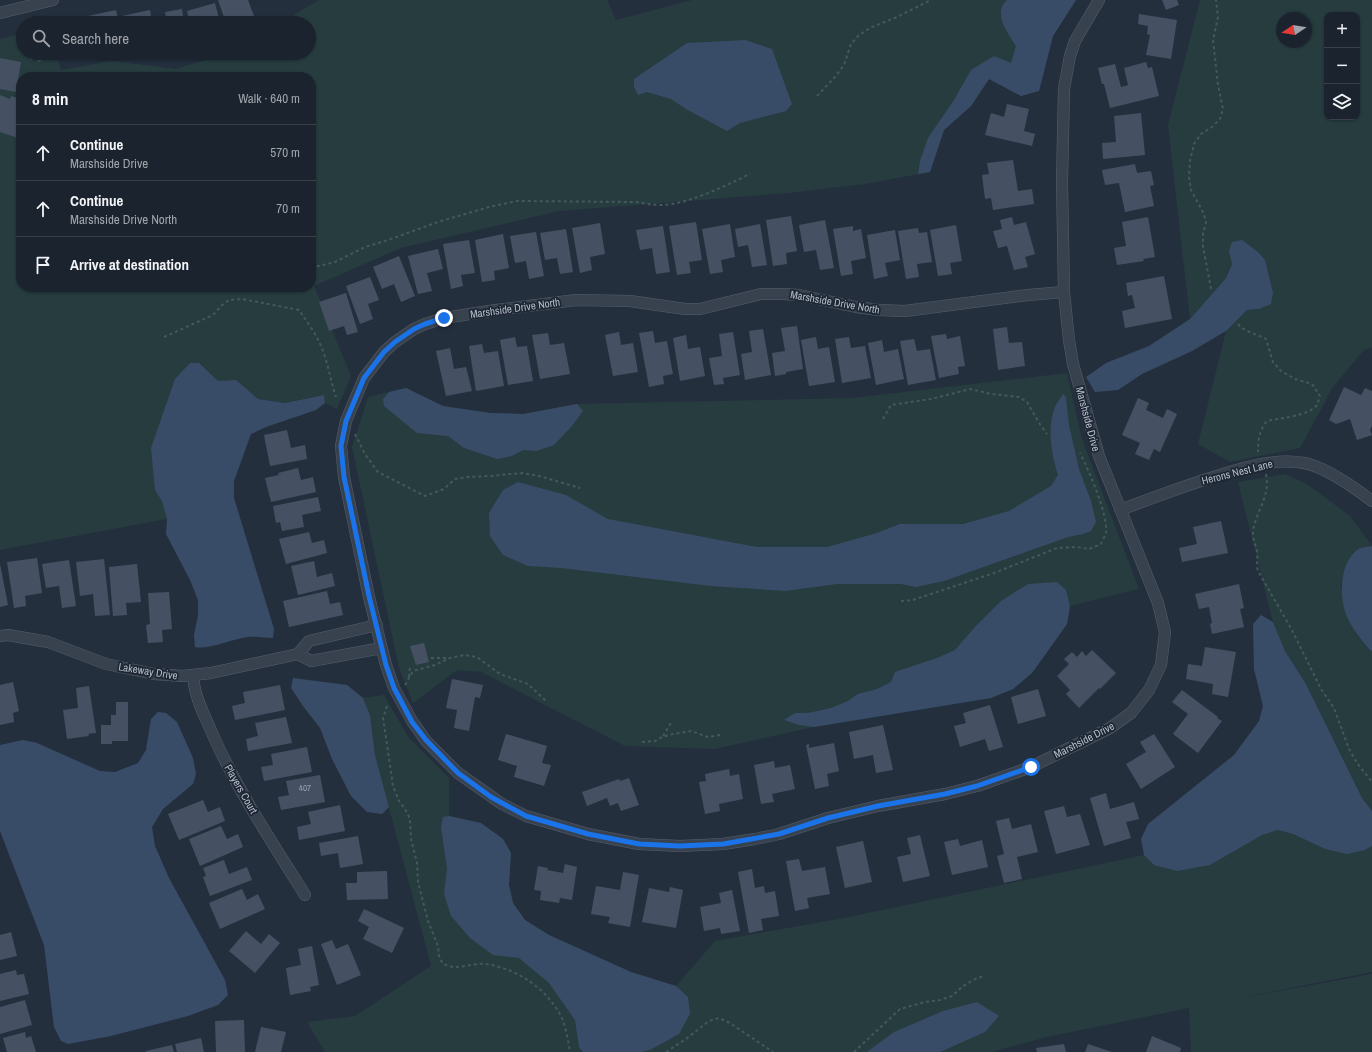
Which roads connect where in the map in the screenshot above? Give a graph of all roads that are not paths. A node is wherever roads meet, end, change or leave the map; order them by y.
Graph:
1 (53, 0) edge
2 (1099, 0) edge
3 (0, 13) edge
4 (1064, 292) junction
5 (356, 397) joint
6 (1372, 502) edge
7 (1120, 510) junction
8 (376, 625) junction
9 (0, 636) edge
10 (382, 648) junction
11 (298, 654) junction
12 (193, 675) junction
13 (305, 895) dead end

1 - 3 street
2 - 4 street, Marshside Drive
4 - 5 street, Marshside Drive North
4 - 7 street, Marshside Drive
5 - 8 street, Marshside Drive
6 - 7 street, Herons Nest Lane
7 - 10 street, Marshside Drive
8 - 10 street, Marshside Drive
8 - 11 street
9 - 12 street, Lakeway Drive
10 - 11 street
11 - 12 street, Lakeway Drive
12 - 13 street, Players Court

